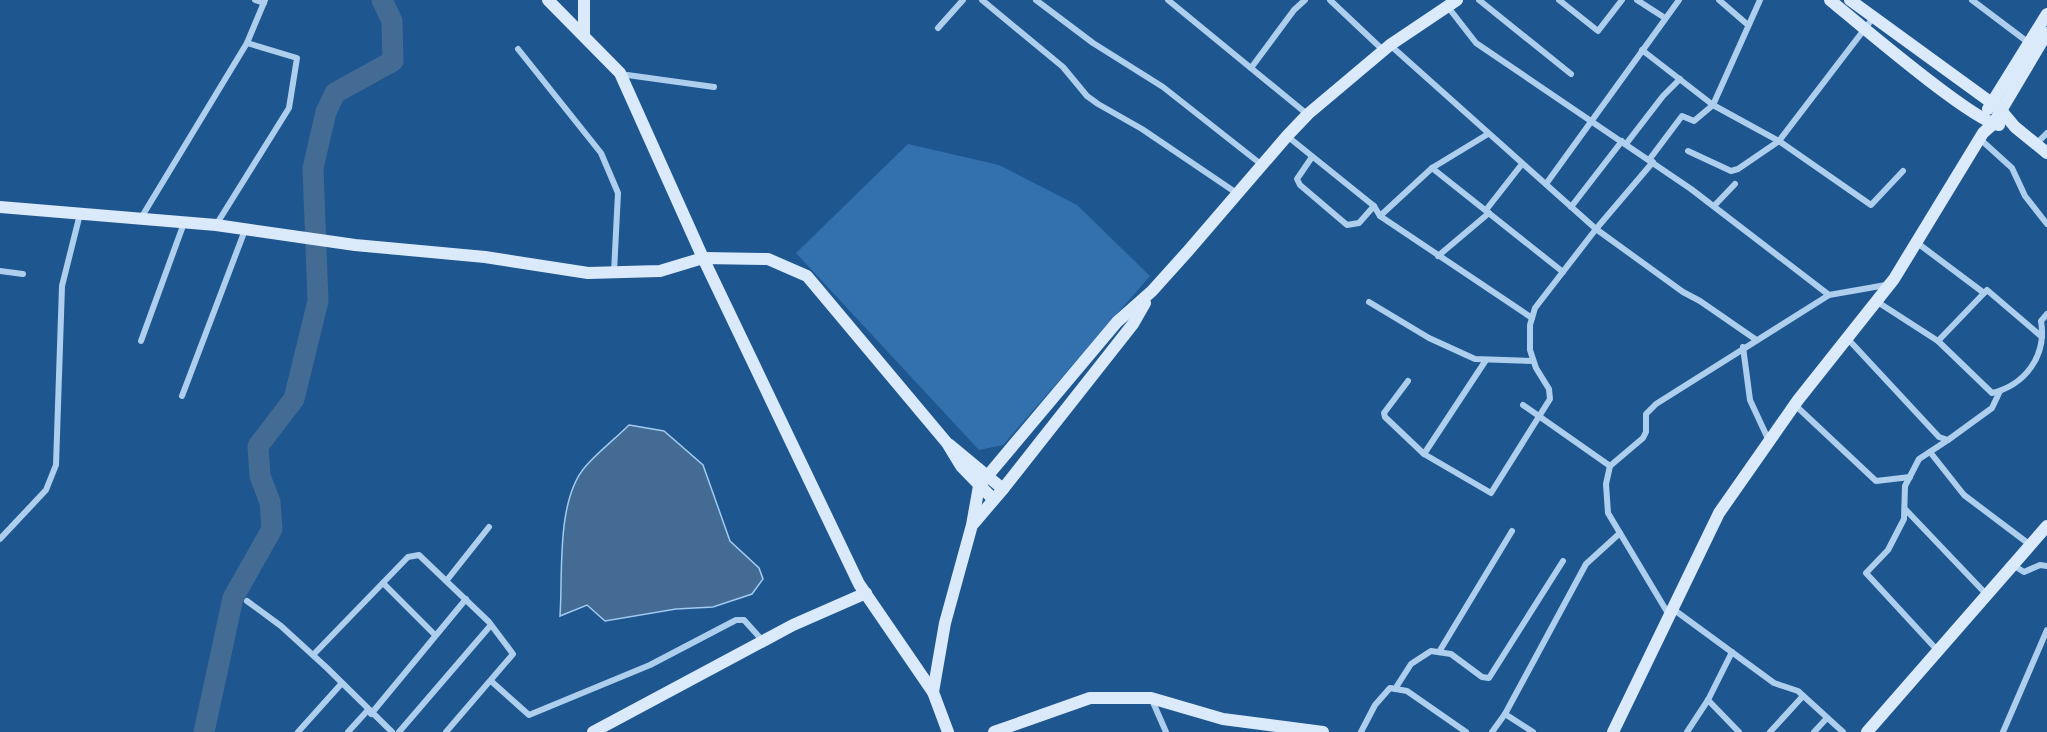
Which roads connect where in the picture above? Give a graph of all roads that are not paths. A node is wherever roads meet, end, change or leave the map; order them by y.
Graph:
1 (255, 0) edge
2 (548, 0) edge
3 (558, 0) edge
4 (584, 0) edge
5 (963, 0) edge
6 (982, 0) edge
7 (1036, 0) edge
8 (1168, 0) edge
9 (1305, 0) edge
10 (1330, 0) edge
11 (1479, 0) edge
12 (1559, 0) edge
13 (1622, 0) edge
14 (1637, 0) edge
15 (1679, 0) edge
16 (1719, 0) edge
17 (1760, 0) edge
18 (1830, 0) edge
19 (1850, 0) edge
20 (1972, 0) edge
21 (265, 2) edge
22 (1453, 4) edge
23 (2047, 14) edge
24 (1665, 18) junction
25 (1873, 18) junction
26 (570, 21) junction
27 (1748, 25) junction
28 (938, 28) dead end
29 (1865, 29) junction
30 (2047, 33) edge
31 (584, 34) junction
32 (247, 43) junction
33 (2032, 45) junction
34 (1387, 48) junction
35 (518, 49) dead end
36 (1642, 50) junction
37 (1251, 68) junction
38 (620, 73) junction
39 (1571, 74) dead end
40 (1680, 80) junction
41 (714, 87) dead end
42 (1713, 105) junction
43 (1996, 106) junction
44 (1308, 114) junction
45 (1592, 120) junction
46 (1988, 121) junction
47 (2015, 127) junction
48 (2047, 133) edge
49 (1488, 134) junction
50 (1287, 136) junction
51 (1981, 136) junction
52 (1779, 141) junction
53 (1624, 142) junction
54 (2036, 144) junction
55 (1688, 151) dead end
56 (2047, 153) edge
57 (1312, 157) junction
58 (1651, 161) junction
59 (1522, 164) junction
60 (1262, 165) junction
61 (1432, 168) junction
62 (1903, 171) dead end
63 (1546, 184) junction
64 (1735, 184) dead end
65 (1239, 194) junction
66 (1374, 206) junction
67 (1714, 206) junction
68 (0, 207) edge
69 (1571, 207) junction
70 (1487, 212) junction
71 (80, 214) junction
72 (1380, 216) junction
73 (141, 219) junction
74 (184, 223) junction
75 (2047, 224) edge
76 (216, 225) junction
77 (1596, 229) junction
78 (245, 230) junction
79 (1916, 242) junction
80 (1438, 256) junction
81 (703, 258) junction
82 (0, 271) edge
83 (614, 272) junction
84 (1563, 272) junction
85 (22, 274) dead end
86 (1890, 285) junction
87 (1152, 291) junction
88 (1983, 293) junction
89 (1829, 295) junction
90 (1876, 301) junction
91 (1368, 302) dead end
92 (2047, 314) edge
93 (1532, 318) junction
94 (2042, 337) junction
95 (1847, 338) junction
96 (1755, 339) junction
97 (141, 341) dead end
98 (1938, 341) junction
99 (1743, 347) junction
100 (1486, 360) junction
101 (1533, 361) junction
102 (1408, 381) dead end
103 (2000, 392) junction
104 (182, 396) dead end
105 (1795, 404) junction
106 (1523, 405) dead end
107 (1538, 417) junction
108 (1948, 440) junction
109 (1769, 441) junction
110 (947, 443) junction
111 (1930, 452) junction
112 (1424, 454) junction
113 (1610, 466) junction
114 (989, 475) junction
115 (1910, 477) junction
116 (979, 486) junction
117 (1003, 489) junction
118 (993, 500) junction
119 (1905, 509) junction
120 (972, 525) junction
121 (2047, 526) edge
122 (489, 527) dead end
123 (1512, 531) dead end
124 (1620, 533) junction
125 (0, 539) edge
126 (2029, 544) junction
127 (1563, 561) dead end
128 (2012, 564) junction
129 (2047, 566) edge
130 (447, 580) junction
131 (383, 583) junction
132 (866, 593) junction
133 (1987, 595) junction
134 (466, 599) junction
135 (247, 601) dead end
136 (1671, 612) junction
137 (491, 625) junction
138 (2047, 630) edge
139 (435, 635) junction
140 (763, 642) junction
141 (2044, 647) edge
142 (1938, 651) junction
143 (1439, 652) junction
144 (1732, 652) junction
145 (313, 655) junction
146 (491, 681) junction
147 (342, 683) junction
148 (1395, 689) junction
149 (933, 692) junction
150 (1803, 696) junction
151 (1151, 698) junction
152 (1708, 700) junction
153 (369, 712) junction
154 (1505, 714) junction
155 (1827, 718) junction
156 (1241, 721) junction
157 (298, 732) edge
158 (348, 732) edge
159 (392, 732) edge
160 (399, 732) edge
161 (446, 732) edge
162 (592, 732) edge
163 (948, 732) edge
164 (994, 732) edge
165 (1166, 732) edge
166 (1252, 732) edge
167 (1323, 732) edge
168 (1361, 732) edge
169 (1466, 732) edge
170 (1492, 732) edge
171 (1533, 732) edge
172 (1613, 732) edge
173 (1687, 732) edge
174 (1739, 732) edge
175 (1770, 732) edge
176 (1814, 732) edge
177 (1843, 732) edge
178 (1867, 732) edge
179 (2004, 732) edge

1 - 21 street
2 - 26 street
3 - 26 street
4 - 31 street
5 - 28 street
6 - 65 street
7 - 60 street
8 - 37 street
9 - 37 street
10 - 34 street
11 - 39 street
12 - 13 street
14 - 24 street
15 - 24 street
16 - 27 street
17 - 27 street
18 - 29 street
19 - 25 street
20 - 33 street
21 - 32 street
22 - 34 street
22 - 45 street
23 - 33 street
24 - 36 street
25 - 29 street
25 - 43 street
26 - 31 street
27 - 42 street
29 - 46 street
29 - 52 street
30 - 33 street
31 - 38 street
32 - 73 street
32 - 76 street
33 - 43 street
34 - 44 street
34 - 49 street
35 - 83 street
36 - 40 street
36 - 45 street
37 - 44 street
38 - 41 street
38 - 81 street
40 - 42 street
40 - 53 street
42 - 52 street
42 - 58 street
43 - 46 street
43 - 47 street
44 - 50 street
45 - 53 street
45 - 63 street
46 - 47 street
46 - 51 street
47 - 54 street
48 - 54 street
49 - 59 street
49 - 61 street
50 - 57 street
50 - 60 street
51 - 75 street
51 - 79 street
52 - 55 street
52 - 62 street
53 - 58 street
53 - 69 street
54 - 56 street
57 - 66 street
57 - 66 street
58 - 67 street
58 - 77 street
59 - 63 street
59 - 70 street
60 - 65 street
61 - 70 street
61 - 72 street
63 - 69 street
64 - 67 street
65 - 87 street
66 - 72 street
67 - 89 street
68 - 71 street
69 - 77 street
70 - 80 street
70 - 84 street
71 - 73 street
71 - 125 street
72 - 80 street
73 - 74 street
74 - 76 street
74 - 97 street
76 - 78 street
77 - 84 street
77 - 96 street
78 - 83 street
78 - 104 street
79 - 86 street
79 - 88 street
80 - 93 street
81 - 83 street
81 - 110 street
81 - 132 street
82 - 85 street
84 - 93 street
86 - 89 street
86 - 90 street
87 - 114 street
87 - 117 street
88 - 94 street
88 - 98 street
89 - 96 street
90 - 95 street
90 - 98 street
91 - 100 street
92 - 94 street
93 - 101 street
94 - 103 street
95 - 105 street
95 - 108 street
96 - 99 street
98 - 103 street
99 - 109 street
99 - 113 street
100 - 101 street
100 - 112 street
101 - 107 street
102 - 112 street
103 - 108 street
105 - 109 street
105 - 115 street
106 - 107 street
107 - 112 street
107 - 113 street
108 - 111 street
109 - 136 street
110 - 114 street
110 - 116 street
111 - 115 street
111 - 126 street
113 - 124 street
114 - 116 street
114 - 117 street
115 - 119 street
116 - 118 street
116 - 120 street
117 - 118 street
118 - 120 street
119 - 133 street
119 - 142 street
120 - 149 street
121 - 126 street
122 - 130 street
123 - 143 street
124 - 136 street
124 - 154 street
126 - 128 street
127 - 143 street
128 - 129 street
128 - 133 street
130 - 131 street
130 - 134 street
131 - 139 street
131 - 145 street
132 - 140 street
132 - 149 street
133 - 142 street
134 - 137 street
134 - 139 street
135 - 145 street
136 - 144 street
136 - 172 street
137 - 146 street
137 - 160 street
138 - 141 street
139 - 153 street
140 - 146 street
140 - 162 street
141 - 179 street
142 - 178 street
143 - 148 street
144 - 150 street
144 - 152 street
145 - 147 street
146 - 161 street
147 - 153 street
147 - 157 street
148 - 168 street
148 - 169 street
149 - 163 street
150 - 155 street
150 - 175 street
151 - 156 street
151 - 164 street
151 - 165 street
152 - 173 street
152 - 174 street
153 - 158 street
153 - 159 street
154 - 170 street
154 - 171 street
155 - 176 street
155 - 177 street
156 - 166 street
156 - 167 street

